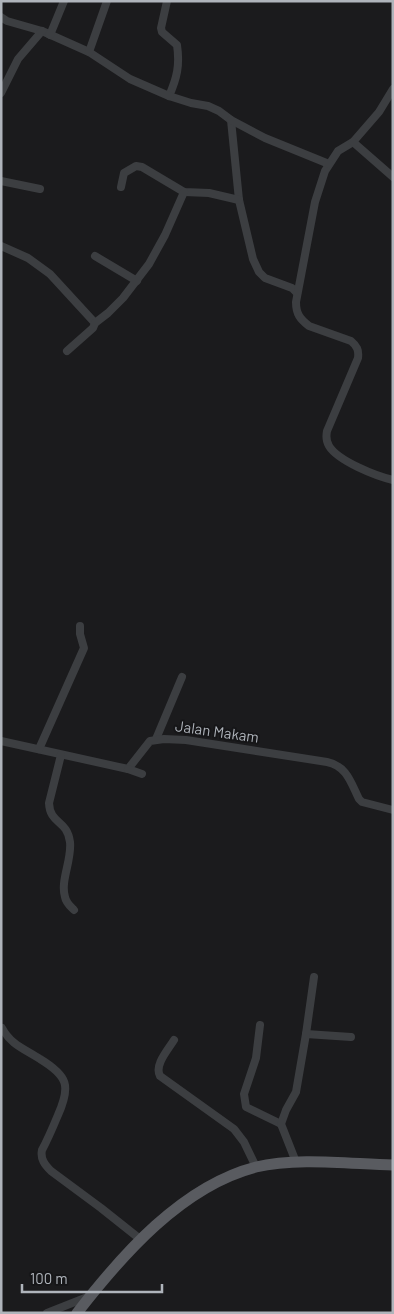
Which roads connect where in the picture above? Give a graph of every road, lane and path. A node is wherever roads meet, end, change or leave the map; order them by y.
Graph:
1 (64, 1) edge
2 (108, 1) edge
3 (167, 1) edge
4 (1, 17) edge
5 (42, 31) junction
6 (50, 35) junction
7 (89, 52) junction
8 (393, 89) edge
9 (1, 92) edge
10 (169, 96) junction
11 (231, 120) junction
12 (353, 142) junction
13 (329, 164) junction
14 (393, 177) edge
15 (1, 181) edge
16 (121, 187) dead end
17 (40, 189) dead end
18 (184, 192) junction
19 (239, 200) junction
20 (1, 246) edge
21 (95, 256) dead end
22 (137, 282) junction
23 (297, 293) junction
24 (95, 323) junction
25 (67, 351) dead end
26 (393, 480) edge
27 (80, 626) dead end
28 (182, 677) dead end
29 (156, 739) junction
30 (1, 741) edge
31 (38, 749) junction
32 (60, 754) junction
33 (128, 769) junction
34 (142, 774) dead end
35 (393, 810) edge
36 (74, 910) dead end
37 (314, 977) dead end
38 (260, 1025) dead end
39 (2, 1028) edge
40 (306, 1034) junction
41 (351, 1037) dead end
42 (174, 1040) dead end
43 (281, 1124) junction
44 (296, 1162) junction
45 (393, 1165) edge
46 (256, 1167) junction
47 (140, 1239) junction
48 (90, 1295) junction
49 (47, 1313) edge
50 (77, 1313) edge

1 - 6 street
2 - 7 street
3 - 10 street
4 - 5 street
5 - 6 street
5 - 9 street
6 - 7 street
7 - 10 street
8 - 12 street
10 - 11 street
11 - 13 street
11 - 19 street
12 - 13 street
12 - 14 street
13 - 23 street
15 - 17 street
16 - 18 street
18 - 19 street
18 - 22 street
19 - 23 street
20 - 24 street
21 - 22 street
22 - 24 street
23 - 26 street
24 - 25 street
27 - 31 street
28 - 29 street
29 - 33 street, Jalan Makam
29 - 35 street, Jalan Makam
30 - 31 street
31 - 32 street
32 - 33 street
32 - 36 street
33 - 34 street
37 - 40 street
38 - 43 street
39 - 47 street
40 - 41 street
40 - 43 street
42 - 46 street
43 - 44 street
44 - 45 main road
44 - 46 main road
46 - 47 main road
47 - 48 main road
48 - 49 street
48 - 50 main road

